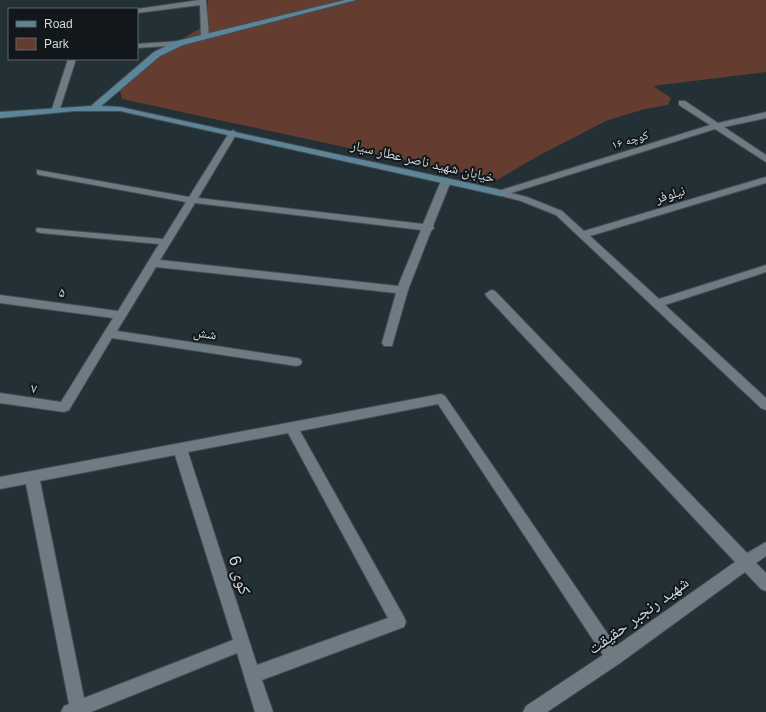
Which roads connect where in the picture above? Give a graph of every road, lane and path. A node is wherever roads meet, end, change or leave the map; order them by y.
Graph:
1 (353, 0) edge
2 (203, 2) edge
3 (138, 11) edge
4 (205, 36) junction
5 (180, 42) junction
6 (138, 46) edge
7 (72, 60) edge
8 (682, 104) dead end
9 (94, 108) junction
10 (56, 109) junction
11 (0, 115) edge
12 (766, 115) edge
13 (716, 126) junction
14 (233, 133) junction
15 (766, 159) edge
16 (40, 172) dead end
17 (766, 180) edge
18 (446, 181) junction
19 (501, 193) junction
20 (192, 200) junction
21 (429, 228) junction
22 (41, 230) dead end
23 (582, 235) junction
24 (166, 242) junction
25 (153, 263) junction
26 (766, 268) edge
27 (402, 290) junction
28 (491, 294) dead end
29 (0, 299) edge
30 (657, 304) junction
31 (121, 315) junction
32 (109, 334) junction
33 (388, 343) dead end
34 (296, 362) dead end
35 (0, 398) edge
36 (766, 405) edge
37 (292, 428) junction
38 (180, 449) junction
39 (32, 477) junction
40 (0, 483) edge
41 (766, 548) edge
42 (745, 562) junction
43 (766, 584) edge
44 (241, 644) junction
45 (614, 657) junction
46 (253, 675) junction
47 (74, 710) edge
48 (264, 712) edge
49 (532, 712) edge

1 - 4 street
2 - 3 street
2 - 4 street
4 - 5 street
5 - 6 street
5 - 9 street
7 - 10 street
8 - 13 street
9 - 10 street, خیابان شهید ناصر عطار سیار
9 - 14 street, خیابان شهید ناصر عطار سیار
10 - 11 street, خیابان شهید ناصر عطار سیار
12 - 13 street, کوچه ۱۶
13 - 15 street
13 - 19 street, کوچه ۱۶
14 - 18 street, خیابان شهید ناصر عطار سیار
14 - 20 street
16 - 20 street
17 - 23 street, نیلوفر
18 - 19 street, خیابان شهید ناصر عطار سیار
18 - 21 street
19 - 23 street, خیابان شهید ناصر عطار سیار
20 - 21 street
20 - 24 street
21 - 27 street
22 - 24 street
23 - 30 street, خیابان شهید ناصر عطار سیار
24 - 25 street
25 - 27 street
25 - 31 street
26 - 30 street
27 - 33 street
28 - 42 street
29 - 31 street, ۵
30 - 36 street, خیابان شهید ناصر عطار سیار
31 - 32 street
32 - 34 street, شش
32 - 35 street, ۷
37 - 38 street
37 - 45 street
37 - 46 street
38 - 39 street
38 - 44 street, کوی 6
39 - 40 street
39 - 47 street
41 - 42 street, شهید رنجبر حقیقت
42 - 43 street
42 - 45 street, شهید رنجبر حقیقت
44 - 46 street, کوی 6
44 - 47 street
45 - 49 street, شهید رنجبر حقیقت
46 - 48 street, کوی 6

